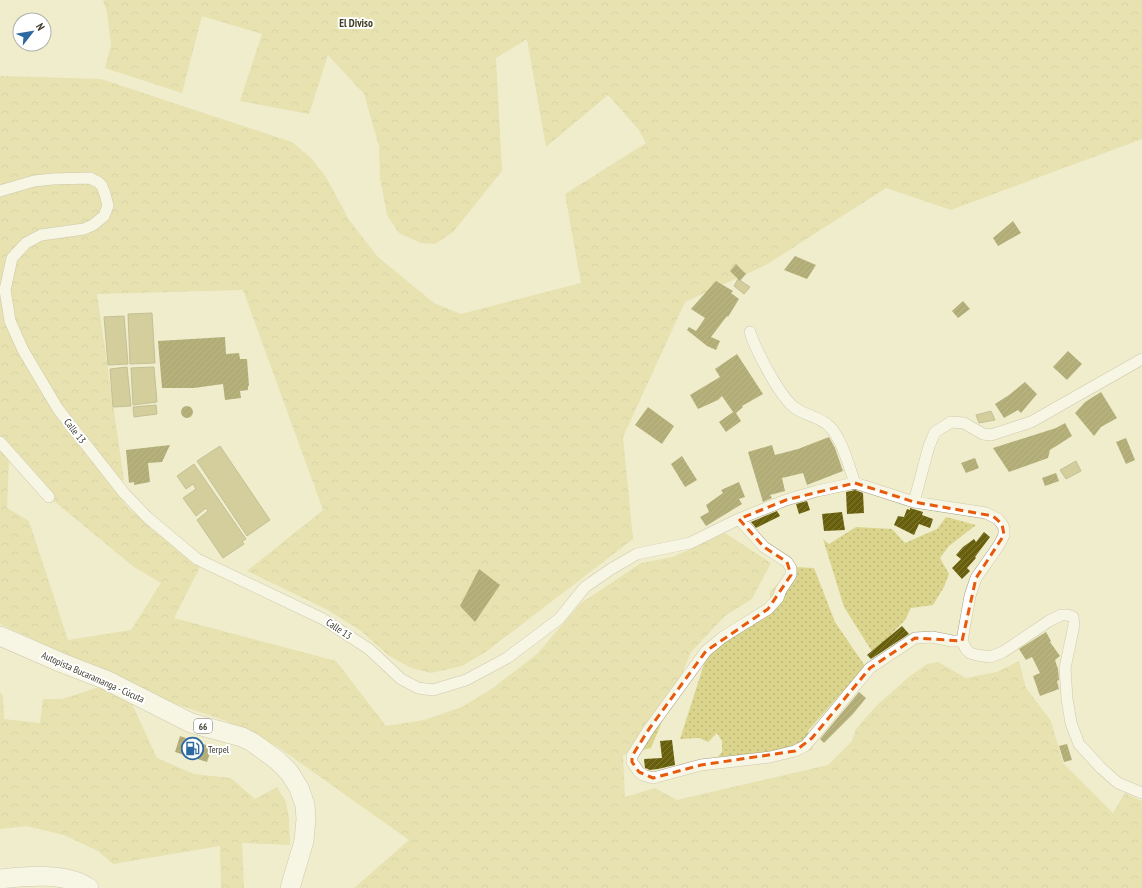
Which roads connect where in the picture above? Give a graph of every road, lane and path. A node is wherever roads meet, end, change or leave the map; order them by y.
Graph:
1 (0, 191) edge
2 (750, 332) dead end
3 (1142, 359) edge
4 (0, 442) edge
5 (855, 483) junction
6 (49, 497) dead end
7 (914, 502) junction
8 (739, 520) junction
9 (0, 636) edge
10 (962, 641) junction
11 (1142, 794) edge
12 (0, 879) edge
13 (89, 888) edge
14 (290, 888) edge

1 - 8 street, Calle 13
2 - 5 street
3 - 7 street
4 - 6 street
5 - 7 street
5 - 8 street
7 - 10 street
8 - 10 street
9 - 14 highway, Autopista Bucaramanga - Cúcuta / 66
10 - 11 street
12 - 13 highway

